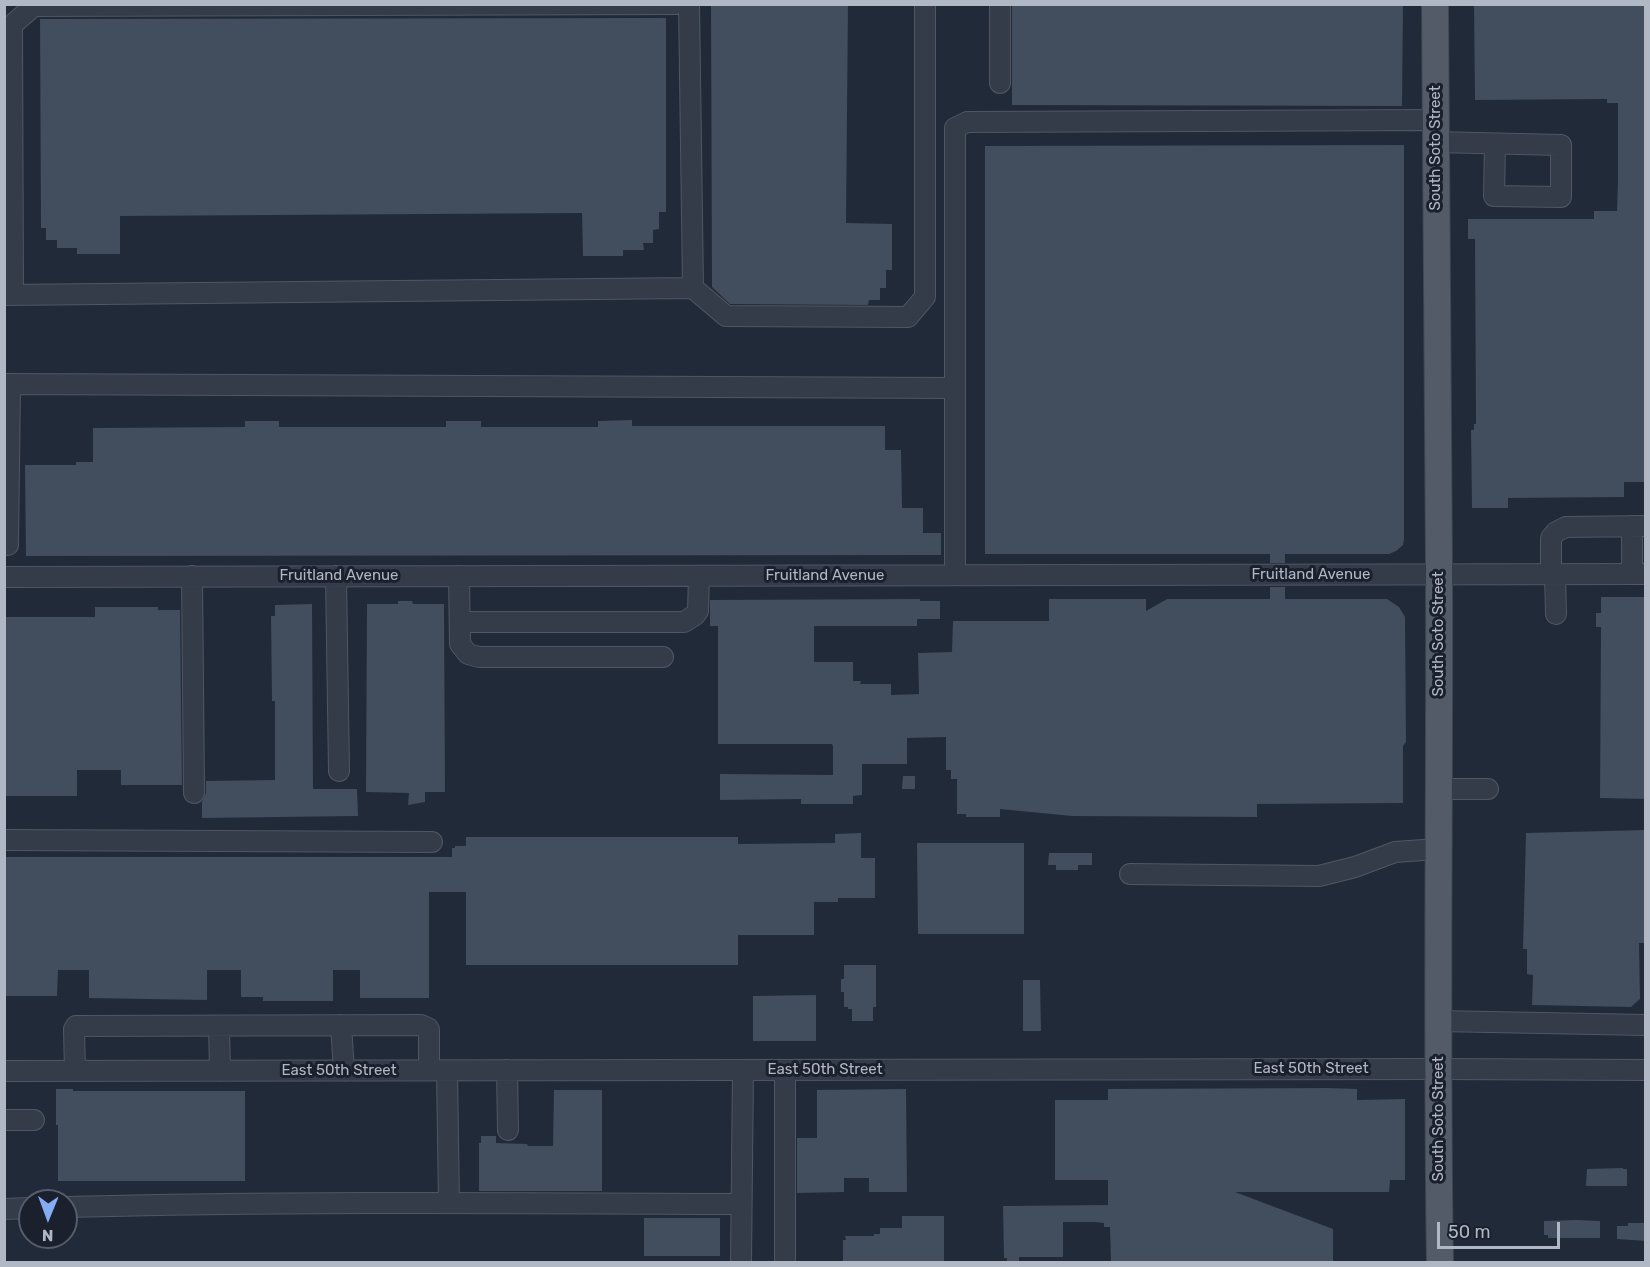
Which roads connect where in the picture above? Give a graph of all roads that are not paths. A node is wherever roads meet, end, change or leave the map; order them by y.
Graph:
1 (676, 4) edge
2 (689, 4) edge
3 (925, 4) edge
4 (1000, 4) edge
5 (1435, 4) edge
6 (8, 73) edge
7 (1000, 83) dead end
8 (1435, 131) junction
9 (1495, 144) dead end
10 (693, 288) junction
11 (9, 295) edge
12 (7, 384) edge
13 (955, 388) junction
14 (1639, 526) edge
15 (8, 545) dead end
16 (1439, 574) junction
17 (1553, 574) junction
18 (1639, 574) edge
19 (955, 575) junction
20 (192, 576) junction
21 (336, 576) junction
22 (459, 576) junction
23 (699, 576) junction
24 (4, 577) edge
25 (1556, 614) dead end
26 (460, 622) junction
27 (663, 657) dead end
28 (339, 771) dead end
29 (1439, 789) junction
30 (1488, 789) dead end
31 (194, 793) dead end
32 (4, 840) edge
33 (432, 842) dead end
34 (1438, 849) junction
35 (1130, 874) dead end
36 (1438, 1021) junction
37 (341, 1025) junction
38 (1646, 1025) edge
39 (219, 1026) junction
40 (1438, 1069) junction
41 (743, 1070) junction
42 (785, 1070) junction
43 (1646, 1070) edge
44 (4, 1071) edge
45 (75, 1071) junction
46 (220, 1071) junction
47 (344, 1071) junction
48 (438, 1071) junction
49 (507, 1071) junction
50 (4, 1120) edge
51 (34, 1120) dead end
52 (508, 1130) dead end
53 (449, 1203) junction
54 (741, 1204) junction
55 (78, 1207) edge
56 (741, 1263) edge
57 (785, 1263) edge
58 (1440, 1263) edge

1 - 6 street
2 - 10 street
3 - 10 street
4 - 7 street
5 - 8 main road, South Soto Street
6 - 11 street
8 - 9 street
8 - 13 street
8 - 16 main road, South Soto Street
10 - 11 street
12 - 13 street
12 - 15 street
13 - 19 street
14 - 17 street
14 - 18 street
16 - 17 street, Fruitland Avenue
16 - 19 street, Fruitland Avenue
16 - 29 main road, South Soto Street
17 - 18 street, Fruitland Avenue
17 - 25 street
19 - 23 street, Fruitland Avenue
20 - 21 street, Fruitland Avenue
20 - 24 street, Fruitland Avenue
20 - 31 street
21 - 22 street, Fruitland Avenue
21 - 28 street
22 - 23 street, Fruitland Avenue
22 - 26 street
23 - 26 street
26 - 27 street
29 - 30 street
29 - 34 main road, South Soto Street
32 - 33 street
34 - 35 street
34 - 36 main road, South Soto Street
36 - 38 street
36 - 40 main road, South Soto Street
37 - 39 street
37 - 47 street
37 - 48 street
39 - 45 street
39 - 46 street
40 - 42 street, East 50th Street
40 - 43 street, East 50th Street
40 - 58 main road, South Soto Street
41 - 42 street, East 50th Street
41 - 49 street, East 50th Street
41 - 54 street
42 - 57 street
44 - 45 street, East 50th Street
45 - 46 street, East 50th Street
46 - 47 street, East 50th Street
47 - 48 street, East 50th Street
48 - 49 street, East 50th Street
48 - 53 street
49 - 52 street
50 - 51 street
53 - 54 street
53 - 55 street
54 - 56 street

